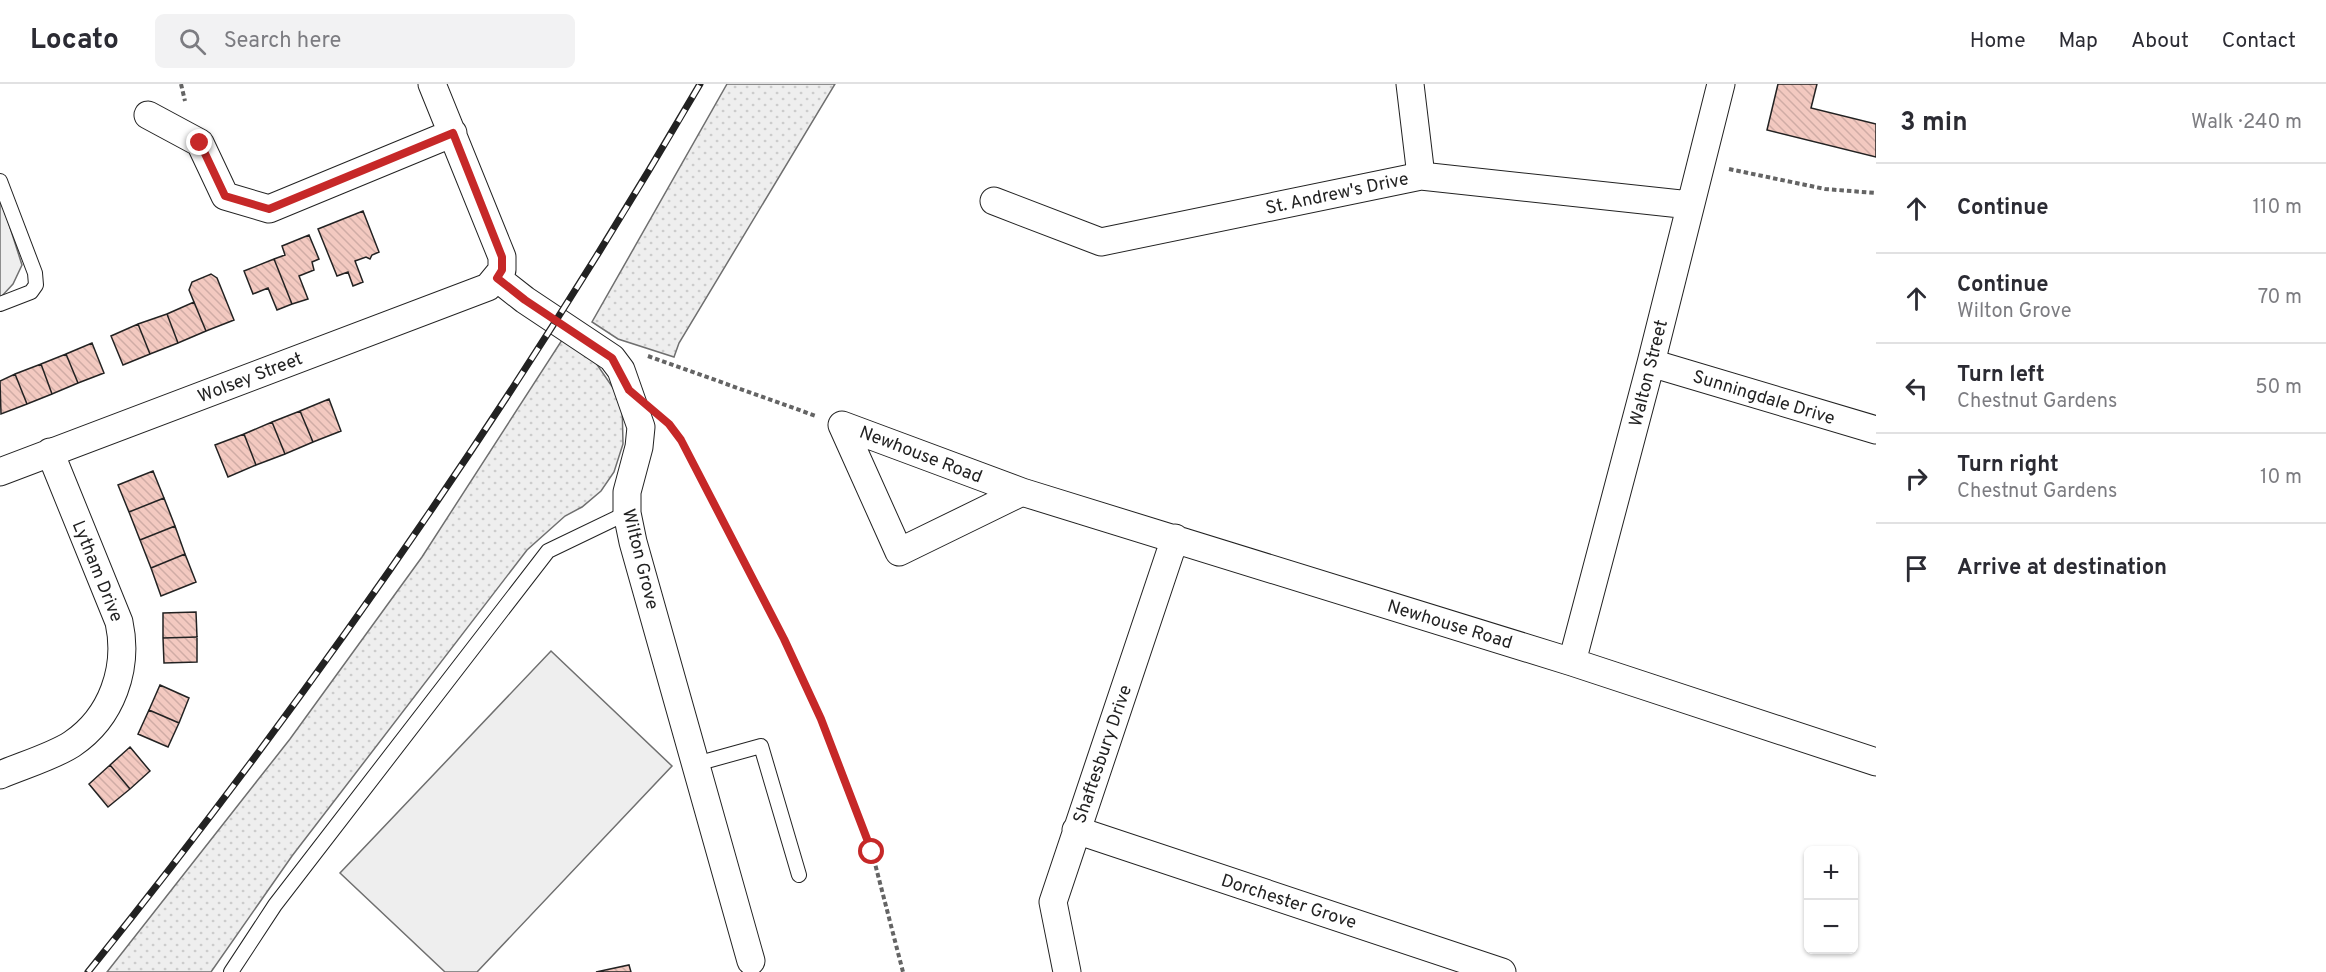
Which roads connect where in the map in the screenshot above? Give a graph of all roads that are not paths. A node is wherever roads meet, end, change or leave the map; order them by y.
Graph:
1 (432, 84) edge
2 (1410, 84) edge
3 (1721, 84) edge
4 (148, 115) dead end
5 (453, 133) junction
6 (1421, 176) junction
7 (0, 181) edge
8 (994, 201) dead end
9 (1690, 205) junction
10 (497, 278) junction
11 (0, 304) edge
12 (1651, 363) junction
13 (1876, 430) edge
14 (50, 452) junction
15 (0, 472) edge
16 (1022, 492) junction
17 (627, 513) junction
18 (1175, 538) junction
19 (1572, 662) junction
20 (1876, 762) edge
21 (696, 764) junction
22 (0, 775) edge
23 (1076, 830) junction
24 (799, 875) dead end
25 (751, 962) dead end
26 (231, 972) edge
27 (1067, 972) edge
28 (1502, 972) edge

1 - 5 street
2 - 6 street
3 - 9 street, Walton Street
4 - 5 street
5 - 10 street
6 - 8 street, St. Andrew's Drive
6 - 9 street, St. Andrew's Drive
7 - 11 lane
9 - 12 street, Walton Street
10 - 14 street, Wolsey Street
10 - 17 street, Wilton Grove
12 - 13 street, Sunningdale Drive
12 - 19 street, Walton Street
14 - 15 street, Wolsey Street
14 - 22 street, Lytham Drive
16 - 16 street, Newhouse Road
16 - 18 street, Newhouse Road
17 - 21 street, Wilton Grove
17 - 26 lane
18 - 19 street, Newhouse Road
18 - 23 street, Shaftesbury Drive
19 - 20 street, Newhouse Road
21 - 24 lane
21 - 25 street, Wilton Grove
23 - 27 street, Shaftesbury Drive
23 - 28 street, Dorchester Grove

